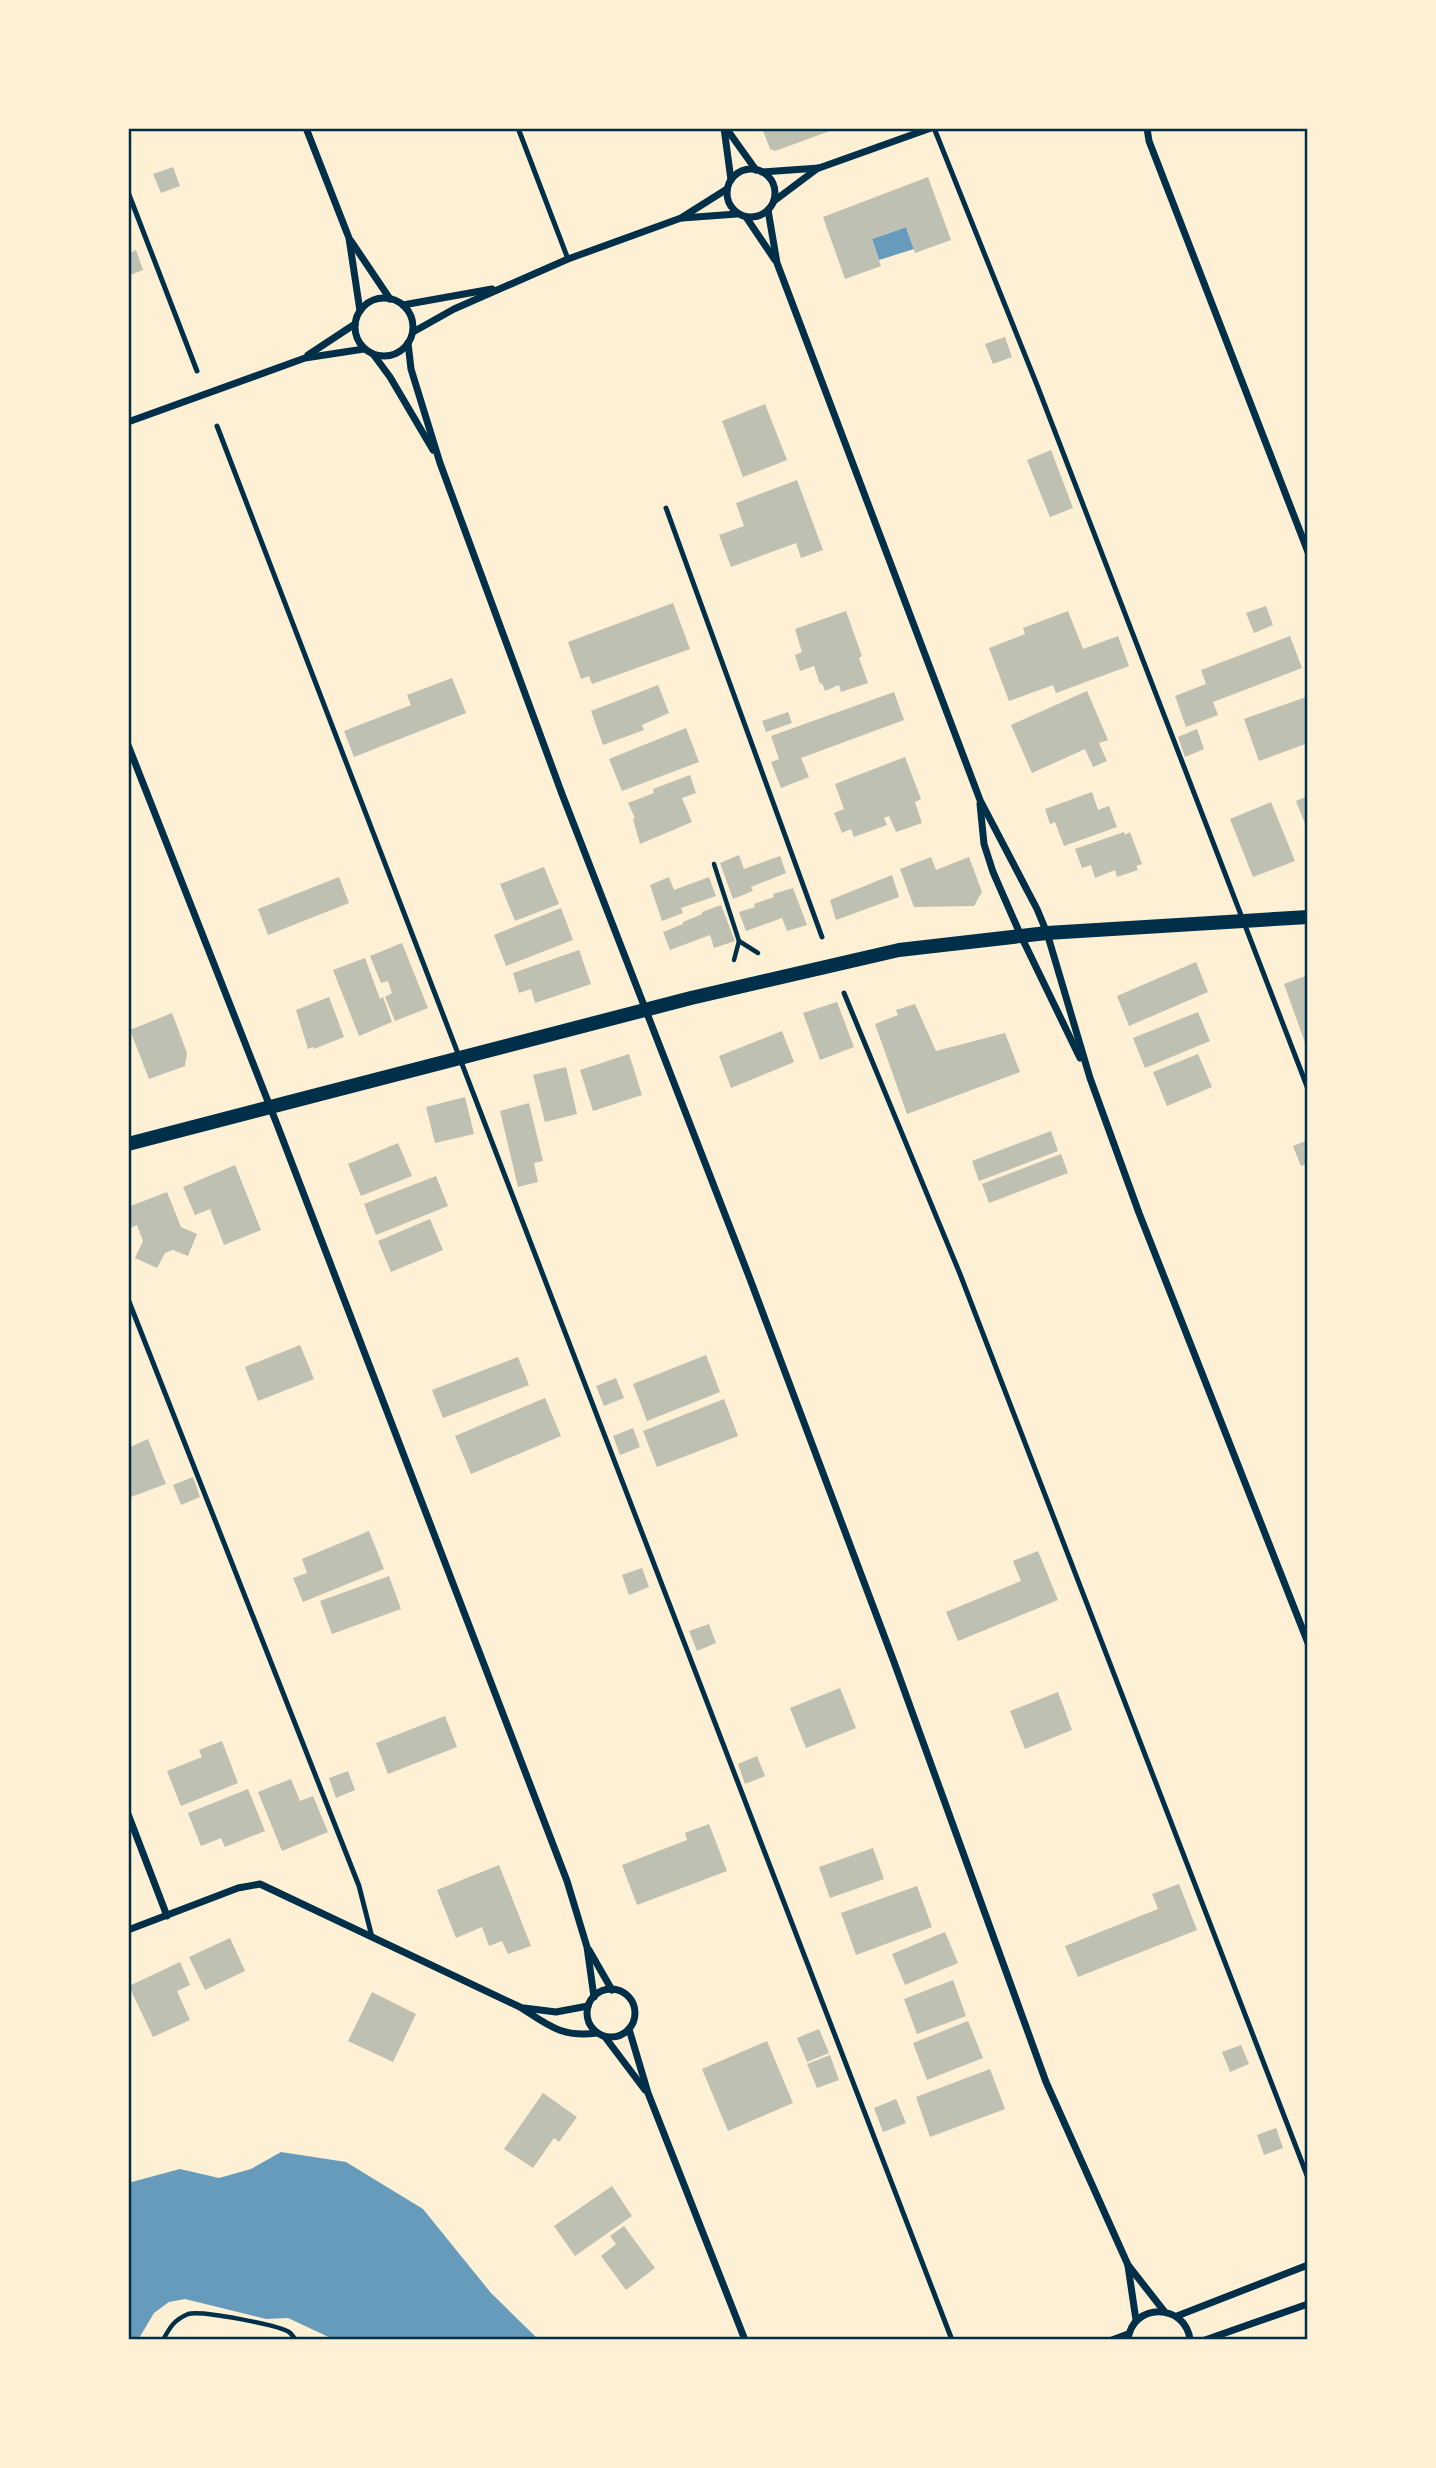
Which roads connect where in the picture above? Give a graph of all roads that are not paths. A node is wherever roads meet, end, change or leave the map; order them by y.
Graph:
1 (306, 128) edge
2 (518, 128) edge
3 (725, 128) edge
4 (932, 128) edge
5 (1140, 128) edge
6 (1147, 128) edge
7 (1149, 141) junction
8 (819, 168) junction
9 (759, 171) junction
10 (731, 180) junction
11 (727, 190) junction
12 (128, 192) edge
13 (774, 201) junction
14 (768, 210) junction
15 (742, 215) junction
16 (681, 218) junction
17 (349, 238) junction
18 (568, 259) junction
19 (777, 263) junction
20 (503, 288) junction
21 (390, 299) junction
22 (403, 305) junction
23 (360, 311) junction
24 (355, 324) junction
25 (413, 331) junction
26 (408, 343) junction
27 (365, 349) junction
28 (373, 354) junction
29 (304, 358) junction
30 (197, 371) dead end
31 (128, 422) edge
32 (217, 426) dead end
33 (440, 463) junction
34 (666, 508) dead end
35 (1308, 552) edge
36 (128, 745) edge
37 (980, 800) junction
38 (1308, 917) edge
39 (1245, 921) junction
40 (1047, 933) junction
41 (1021, 936) junction
42 (822, 937) dead end
43 (844, 993) dead end
44 (646, 1010) junction
45 (459, 1058) junction
46 (1090, 1078) junction
47 (1308, 1089) edge
48 (270, 1107) junction
49 (128, 1144) edge
50 (128, 1299) edge
51 (1308, 1643) edge
52 (128, 1814) edge
53 (167, 1916) junction
54 (128, 1930) edge
55 (372, 1937) junction
56 (587, 1947) junction
57 (612, 1990) junction
58 (594, 1997) junction
59 (588, 2006) junction
60 (520, 2007) junction
61 (629, 2029) junction
62 (601, 2035) junction
63 (648, 2093) junction
64 (1308, 2178) edge
65 (1308, 2264) edge
66 (1128, 2265) junction
67 (1308, 2304) edge
68 (1164, 2311) junction
69 (1177, 2316) junction
70 (1136, 2320) junction
71 (1128, 2337) edge
72 (745, 2340) edge
73 (952, 2340) edge
74 (1112, 2340) edge
75 (1190, 2340) edge
76 (1205, 2340) edge

1 - 17 street
2 - 18 lane
3 - 9 street
3 - 10 street
4 - 8 street
4 - 39 lane
5 - 7 street
6 - 7 street
7 - 35 street
8 - 9 street
8 - 13 street
9 - 10 street
9 - 13 street
10 - 11 street
11 - 15 street
11 - 16 street
12 - 30 lane
13 - 14 street
14 - 15 street
14 - 19 street
15 - 16 street
15 - 19 street
16 - 18 street
17 - 21 street
17 - 23 street
18 - 20 street
19 - 37 street
20 - 22 street
20 - 25 street
21 - 22 street
21 - 23 street
22 - 25 street
23 - 24 street
24 - 27 street
24 - 29 street
25 - 26 street
26 - 28 street
26 - 33 street
27 - 28 street
27 - 29 street
28 - 33 street
29 - 31 street
32 - 45 lane
33 - 44 street
34 - 42 lane
36 - 48 street
37 - 40 street
37 - 41 street
38 - 39 main road
39 - 40 main road
39 - 47 lane
40 - 41 main road
40 - 46 street
41 - 44 main road
41 - 46 street
43 - 64 lane
44 - 45 main road
44 - 66 street
45 - 48 main road
45 - 73 lane
46 - 51 street
48 - 49 main road
48 - 56 street
50 - 55 lane
52 - 53 street
53 - 54 street
53 - 55 street
55 - 60 street
56 - 57 street
56 - 58 street
57 - 58 street
57 - 61 street
58 - 59 street
59 - 60 street
59 - 62 street
60 - 62 street
61 - 62 street
61 - 63 street
62 - 63 street
63 - 72 street
65 - 69 street
66 - 68 street
66 - 70 street
67 - 76 street
68 - 69 street
68 - 70 street
69 - 75 street
70 - 71 street
71 - 74 street

